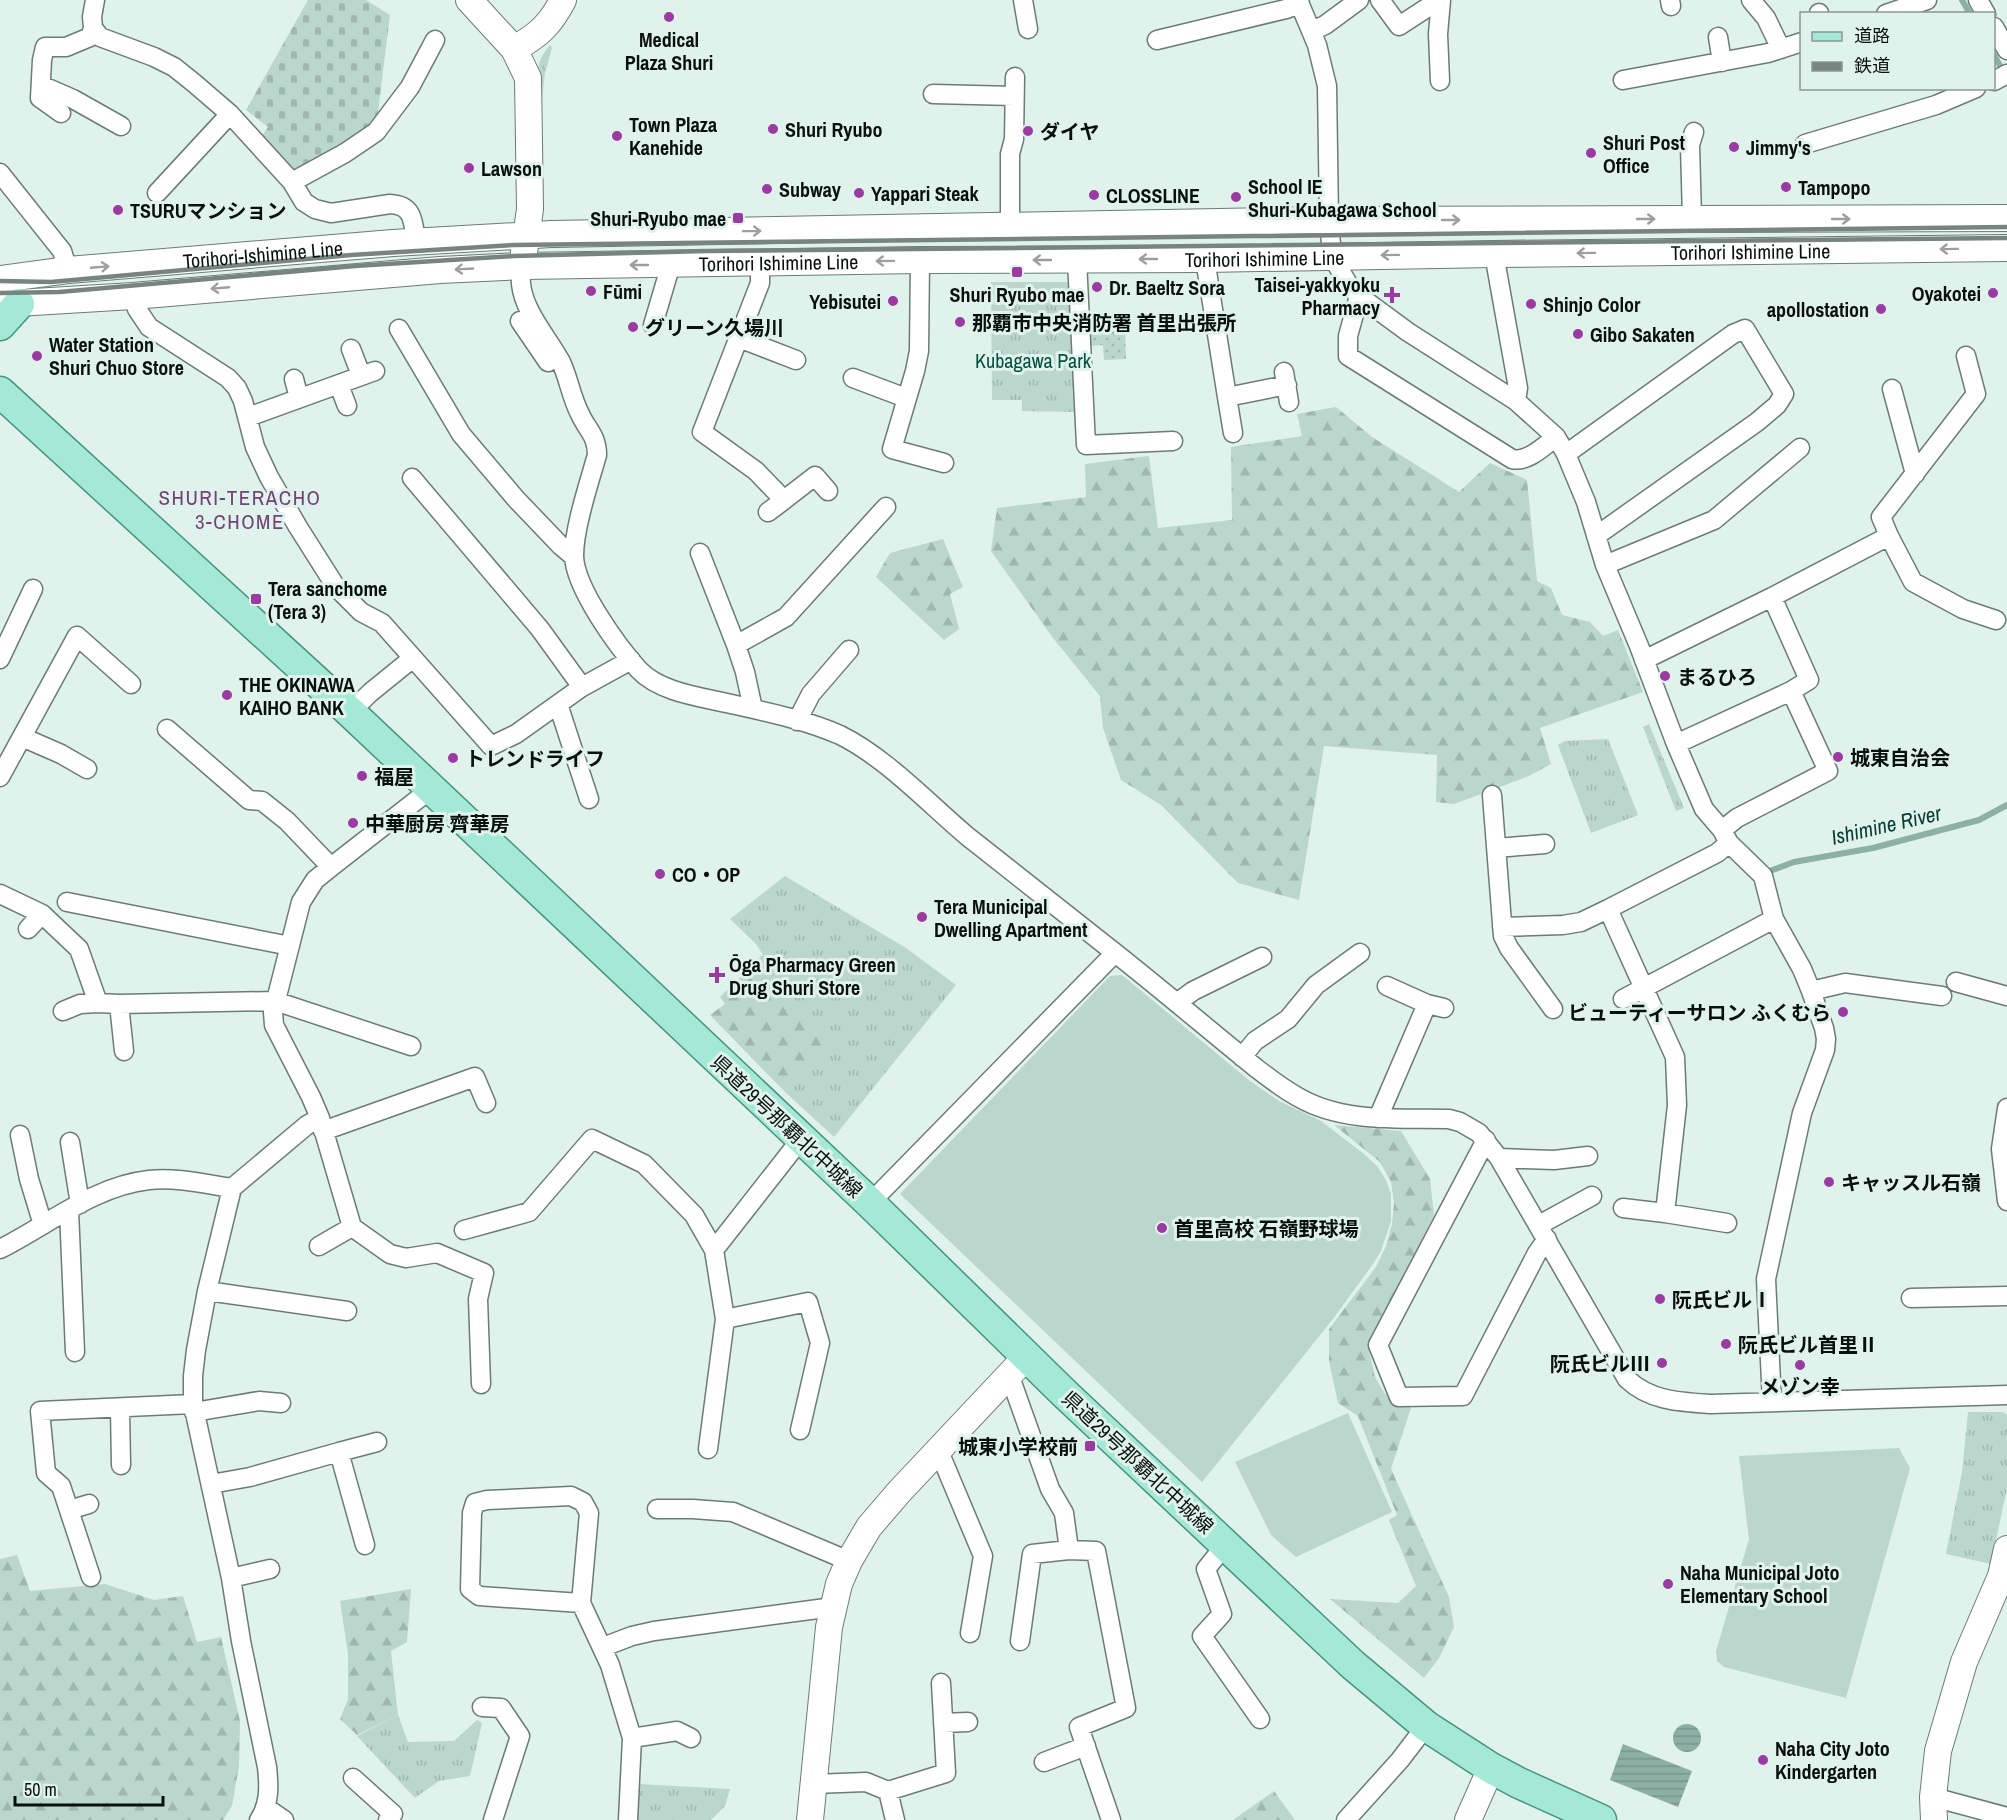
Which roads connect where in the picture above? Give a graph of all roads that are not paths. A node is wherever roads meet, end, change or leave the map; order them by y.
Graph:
1 (95, 0) edge
2 (469, 0) edge
3 (563, 0) edge
4 (1023, 0) edge
5 (1359, 0) edge
6 (1380, 0) edge
7 (1440, 0) edge
8 (1751, 0) edge
9 (1927, 0) edge
10 (1299, 2) edge
11 (1892, 12) edge
12 (93, 28) junction
13 (1029, 29) dead end
14 (1995, 29) edge
15 (1312, 31) junction
16 (1718, 37) dead end
17 (435, 40) dead end
18 (1157, 40) dead end
19 (1800, 43) edge
20 (1781, 49) junction
21 (514, 50) junction
22 (2007, 50) edge
23 (1722, 62) junction
24 (1015, 77) dead end
25 (1623, 80) dead end
26 (1440, 81) dead end
27 (42, 85) junction
28 (1971, 90) edge
29 (933, 94) dead end
30 (1014, 96) junction
31 (61, 114) dead end
32 (230, 114) junction
33 (121, 126) dead end
34 (1694, 132) dead end
35 (1804, 144) dead end
36 (0, 173) edge
37 (292, 182) junction
38 (157, 193) dead end
39 (1692, 219) junction
40 (2007, 219) edge
41 (1329, 220) junction
42 (1010, 226) junction
43 (958, 227) junction
44 (526, 235) junction
45 (416, 241) junction
46 (2007, 248) edge
47 (1494, 254) junction
48 (1332, 256) junction
49 (1205, 259) junction
50 (920, 260) junction
51 (958, 260) junction
52 (1077, 260) junction
53 (760, 262) junction
54 (671, 264) junction
55 (523, 266) junction
56 (68, 270) junction
57 (0, 279) edge
58 (133, 296) junction
59 (1359, 296) junction
60 (6, 311) edge
61 (520, 321) dead end
62 (653, 325) dead end
63 (399, 328) dead end
64 (738, 338) junction
65 (351, 349) dead end
66 (1966, 356) dead end
67 (796, 360) dead end
68 (853, 378) dead end
69 (1988, 378) dead end
70 (294, 379) dead end
71 (339, 385) junction
72 (1287, 386) dead end
73 (1892, 389) dead end
74 (0, 392) edge
75 (1976, 394) junction
76 (1227, 397) junction
77 (299, 398) junction
78 (906, 398) junction
79 (574, 401) junction
80 (1516, 402) junction
81 (347, 406) dead end
82 (248, 417) junction
83 (1233, 434) dead end
84 (1556, 437) junction
85 (1173, 441) dead end
86 (1800, 448) dead end
87 (1566, 454) junction
88 (944, 463) dead end
89 (1915, 474) junction
90 (412, 478) dead end
91 (828, 491) dead end
92 (784, 500) junction
93 (886, 507) dead end
94 (768, 512) dead end
95 (1889, 536) junction
96 (1596, 537) junction
97 (700, 553) dead end
98 (574, 557) junction
99 (1605, 565) junction
100 (33, 589) dead end
101 (1772, 597) junction
102 (1996, 620) dead end
103 (736, 645) junction
104 (849, 650) dead end
105 (413, 658) junction
106 (0, 659) edge
107 (631, 660) junction
108 (1644, 660) junction
109 (130, 684) dead end
110 (582, 687) junction
111 (1791, 691) junction
112 (558, 704) junction
113 (753, 709) junction
114 (351, 712) junction
115 (797, 721) junction
116 (167, 729) dead end
117 (22, 737) junction
118 (1676, 744) junction
119 (87, 769) dead end
120 (0, 777) edge
121 (431, 789) junction
122 (1492, 795) dead end
123 (589, 799) dead end
124 (1725, 837) junction
125 (1545, 844) dead end
126 (1497, 848) junction
127 (331, 867) junction
128 (0, 894) edge
129 (68, 902) dead end
130 (1608, 909) junction
131 (42, 914) junction
132 (1774, 919) junction
133 (1502, 927) junction
134 (28, 929) dead end
135 (290, 946) junction
136 (1115, 953) junction
137 (1360, 953) dead end
138 (1262, 957) dead end
139 (1956, 982) dead end
140 (1387, 986) dead end
141 (1644, 987) junction
142 (1811, 991) junction
143 (1942, 996) dead end
144 (2007, 996) edge
145 (1623, 999) dead end
146 (275, 1001) junction
147 (98, 1003) junction
148 (1177, 1003) junction
149 (118, 1004) junction
150 (1554, 1009) dead end
151 (63, 1011) dead end
152 (411, 1046) dead end
153 (124, 1052) dead end
154 (1242, 1057) junction
155 (486, 1103) dead end
156 (2007, 1108) edge
157 (1378, 1118) junction
158 (321, 1125) junction
159 (20, 1136) dead end
160 (801, 1139) junction
161 (1486, 1140) junction
162 (70, 1142) dead end
163 (1588, 1156) dead end
164 (1499, 1158) junction
165 (232, 1188) junction
166 (1592, 1196) dead end
167 (2007, 1201) edge
168 (870, 1203) junction
169 (74, 1207) junction
170 (1623, 1208) dead end
171 (1665, 1213) junction
172 (1727, 1223) dead end
173 (43, 1225) junction
174 (352, 1227) junction
175 (464, 1230) dead end
176 (1543, 1232) junction
177 (319, 1246) dead end
178 (0, 1249) edge
179 (714, 1250) junction
180 (207, 1291) junction
181 (2007, 1296) edge
182 (1911, 1298) dead end
183 (347, 1311) dead end
184 (725, 1319) junction
185 (75, 1352) dead end
186 (1018, 1365) junction
187 (481, 1384) dead end
188 (2007, 1395) edge
189 (1772, 1402) junction
190 (281, 1403) dead end
191 (120, 1408) junction
192 (194, 1408) junction
193 (800, 1430) dead end
194 (377, 1442) dead end
195 (708, 1449) dead end
196 (938, 1449) junction
197 (339, 1452) junction
198 (121, 1466) dead end
199 (212, 1484) junction
200 (89, 1504) dead end
201 (657, 1509) dead end
202 (69, 1510) junction
203 (1226, 1544) junction
204 (365, 1545) dead end
205 (2007, 1549) edge
206 (1069, 1550) junction
207 (849, 1560) junction
208 (270, 1569) dead end
209 (92, 1577) dead end
210 (231, 1578) junction
211 (581, 1603) junction
212 (833, 1607) junction
213 (970, 1633) dead end
214 (1020, 1641) dead end
215 (603, 1647) junction
216 (941, 1683) dead end
217 (482, 1707) dead end
218 (1260, 1719) dead end
219 (968, 1722) dead end
220 (943, 1723) junction
221 (1426, 1726) junction
222 (632, 1738) junction
223 (691, 1738) dead end
224 (1086, 1746) junction
225 (1044, 1762) dead end
226 (1491, 1768) junction
227 (353, 1778) dead end
228 (814, 1784) junction
229 (888, 1791) junction
230 (1933, 1808) edge
231 (262, 1814) edge
232 (2007, 1817) edge
233 (285, 1820) edge
234 (388, 1820) edge
235 (492, 1820) edge
236 (628, 1820) edge
237 (810, 1820) edge
238 (895, 1820) edge
239 (1111, 1820) edge
240 (1346, 1820) edge
241 (1468, 1820) edge
242 (1601, 1820) edge

1 - 12 street
2 - 21 street
3 - 21 street
4 - 13 street
5 - 15 street
6 - 7 street
7 - 26 street
8 - 20 street
9 - 11 street
10 - 15 street
10 - 18 street
12 - 27 street
12 - 32 street
14 - 22 street
15 - 41 street
16 - 23 street
17 - 37 street
19 - 20 street
20 - 23 street
21 - 44 street
23 - 25 street
24 - 30 street
27 - 31 street
27 - 33 street
28 - 35 street
29 - 30 street
30 - 42 street
32 - 37 street
32 - 38 street
34 - 39 street
36 - 56 street
37 - 45 street
39 -> 40 street, Torihori Ishimine Line
41 -> 39 street, Torihori Ishimine Line
41 - 42 street, Torihori Ishimine Line
41 - 48 street
42 - 43 street, Torihori Ishimine Line
44 -> 43 street, Torihori Ishimine Line
43 - 51 street
44 - 45 street, Torihori-Ishimine Line
44 - 55 street
56 -> 45 street, Torihori-Ishimine Line
46 -> 47 street, Torihori Ishimine Line
47 -> 48 street, Torihori Ishimine Line
47 - 80 street
48 - 49 street, Torihori Ishimine Line
48 - 59 street
49 -> 52 street, Torihori Ishimine Line
49 - 76 street
50 - 51 street, Torihori Ishimine Line
50 -> 53 street, Torihori Ishimine Line
50 - 78 street
52 -> 51 street, Torihori Ishimine Line
52 - 85 street
53 - 54 street, Torihori Ishimine Line
53 - 64 street
54 -> 55 street, Torihori Ishimine Line
54 - 62 street
55 -> 58 street, Torihori-Ishimine Line
55 - 79 street
56 - 57 street, Torihori-Ishimine Line
58 - 60 street, Torihori-Ishimine Line
58 - 82 street
59 - 80 street
59 - 84 street
61 - 79 street
63 - 98 street
64 - 67 street
64 - 92 street
65 - 71 street
66 - 75 street
68 - 78 street
69 - 75 street
70 - 77 street
71 - 77 street
71 - 81 street
72 - 76 street
73 - 89 street
74 - 114 main road, 県道29号那覇北中城線
75 - 89 street
76 - 83 street
77 - 82 street
78 - 88 street
79 - 98 street
80 - 84 street
82 - 105 street
84 - 87 street
86 - 99 street
87 - 96 street
87 - 96 street
89 - 95 street
90 - 110 street
91 - 92 street
92 - 94 street
93 - 103 street
95 - 101 street
95 - 102 street
96 - 99 street
97 - 103 street
98 - 107 street
99 - 108 street
100 - 106 street
101 - 108 street
101 - 111 street
103 - 113 street
104 - 115 street
105 - 112 street
105 - 114 street
107 - 110 street
107 - 113 street
108 - 118 street
109 - 117 street
110 - 112 street
111 - 118 street
111 - 124 street
112 - 123 street
113 - 115 street
114 - 121 main road, 県道29号那覇北中城線
115 - 136 street
116 - 127 street
117 - 119 street
117 - 120 street
118 - 124 street
121 - 127 street
121 - 160 main road, 県道29号那覇北中城線
122 - 126 street
124 - 130 street
124 - 132 street
125 - 126 street
126 - 133 street
127 - 135 street
128 - 131 street
129 - 135 street
130 - 133 street
130 - 141 street
131 - 134 street
131 - 147 street
132 - 141 street
132 - 142 street
133 - 150 street
135 - 146 street
136 - 148 street
136 - 168 street
137 - 154 street
138 - 148 street
139 - 144 street
140 - 157 street
141 - 145 street
141 - 171 street
142 - 143 street
142 - 189 street
146 - 149 street
146 - 152 street
146 - 158 street
147 - 149 street
147 - 151 street
148 - 154 street
149 - 153 street
154 - 157 street
155 - 158 street
156 - 167 street
157 - 161 street
158 - 165 street
158 - 174 street
159 - 173 street
160 - 168 main road, 県道29号那覇北中城線
160 - 179 street
161 - 164 street
161 - 176 street
162 - 169 street
163 - 164 street
164 - 176 street
165 - 169 street
165 - 180 street
166 - 176 street
168 - 186 main road, 県道29号那覇北中城線
169 - 173 street
169 - 185 street
170 - 171 street
171 - 172 street
173 - 178 street
174 - 177 street
174 - 187 street
175 - 179 street
176 - 189 street
179 - 184 street
180 - 183 street
180 - 192 street
181 - 182 street
184 - 193 street
184 - 195 street
186 - 196 street
186 - 203 main road, 県道29号那覇北中城線
186 - 206 street
188 - 189 street
190 - 192 street
191 - 192 street
191 - 198 street
191 - 202 street
192 - 199 street
194 - 197 street
196 - 207 street
196 - 213 street
197 - 199 street
197 - 204 street
199 - 210 street
200 - 202 street
201 - 207 street
202 - 209 street
203 - 218 street
203 - 221 main road, 県道29号那覇北中城線
205 - 230 street
206 - 214 street
206 - 224 street
207 - 212 street
208 - 210 street
210 - 231 street
211 - 211 street
211 - 215 street
212 - 215 street
212 - 228 street
215 - 222 street
216 - 220 street
217 - 235 street
219 - 220 street
220 - 229 street
221 - 226 main road, 県道29号那覇北中城線
221 - 240 street
222 - 223 street
222 - 236 street
224 - 225 street
224 - 239 street
226 - 241 street
226 - 242 main road, 県道29号那覇北中城線
227 - 234 street
228 - 229 street
228 - 237 street
229 - 238 street
230 - 232 street
231 - 233 street

